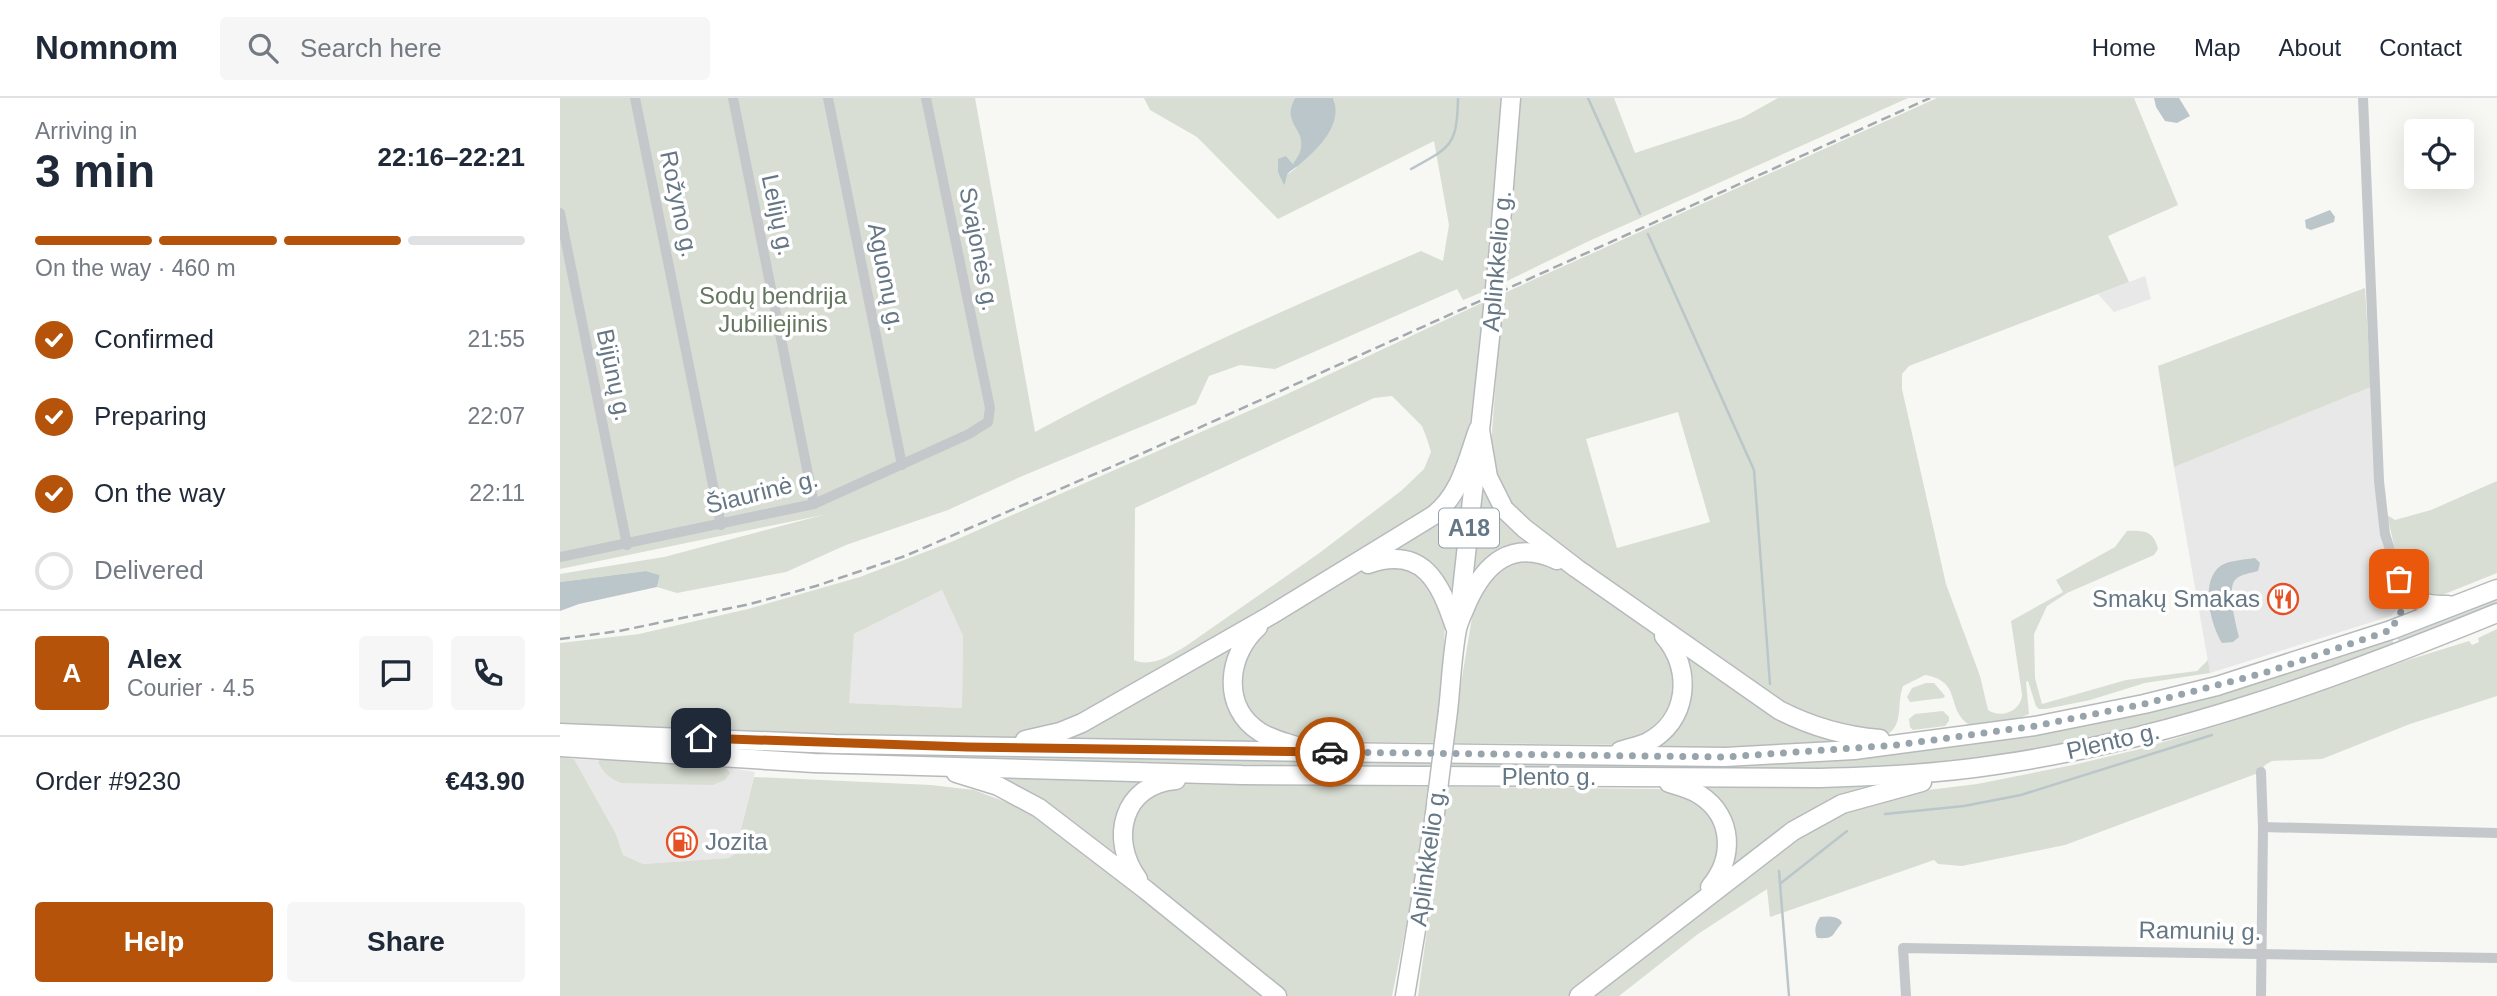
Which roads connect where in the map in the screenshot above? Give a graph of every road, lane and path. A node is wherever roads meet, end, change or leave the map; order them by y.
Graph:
1 (635, 98) edge
2 (733, 98) edge
3 (828, 98) edge
4 (926, 98) edge
5 (1511, 98) edge
6 (2363, 98) edge
7 (560, 213) edge
8 (990, 408) joint
9 (1480, 427) junction
10 (902, 465) junction
11 (814, 504) junction
12 (721, 525) junction
13 (627, 545) junction
14 (560, 557) edge
15 (1576, 568) junction
16 (1341, 573) junction
17 (2401, 584) junction
18 (2497, 589) edge
19 (2459, 605) junction
20 (2497, 614) edge
21 (1271, 615) junction
22 (1651, 620) junction
23 (1457, 629) junction
24 (2391, 630) junction
25 (560, 733) edge
26 (1970, 736) junction
27 (572, 744) edge
28 (967, 747) junction
29 (1320, 752) junction
30 (1604, 756) junction
31 (1995, 765) junction
32 (939, 767) junction
33 (2261, 772) dead end
34 (1242, 775) junction
35 (1648, 778) junction
36 (2263, 827) junction
37 (2497, 833) edge
38 (1146, 890) junction
39 (1663, 929) junction
40 (2262, 953) junction
41 (2497, 958) edge
42 (1405, 988) edge
43 (1277, 996) edge
44 (1579, 996) edge
45 (1906, 996) edge
46 (2261, 996) edge

1 - 12 street, Rožyno g.
2 - 11 street, Lelijų g.
3 - 10 street, Aguonų g.
4 - 8 street, Svajonės g.
5 - 9 highway, Aplinkkelio g. / A18, bridge
6 - 17 street
7 - 13 street, Bijūnų g.
8 - 10 street, Šiaurinė g.
9 - 15 highway
9 - 16 highway
9 - 23 highway, Aplinkkelio g. / A18
10 - 11 street, Šiaurinė g.
11 - 12 street, Šiaurinė g.
12 - 13 street, Šiaurinė g.
13 - 14 street, Šiaurinė g.
15 - 22 highway
15 - 23 highway
16 - 21 highway
16 - 23 highway
17 - 19 highway
17 - 24 highway
18 - 19 highway, Plento g.
19 - 24 highway, Plento g.
20 - 31 highway, Plento g.
21 - 28 highway
21 - 29 highway
22 - 26 highway
22 - 30 highway
23 - 42 highway, Aplinkkelio g. / A18, bridge
24 - 26 highway, Plento g.
25 - 27 highway
26 - 30 highway, Plento g.
27 - 28 highway, Plento g.
27 - 32 highway, Plento g.
28 - 29 highway, Plento g.
29 - 30 highway, Plento g.
31 - 35 highway, Plento g.
31 - 39 highway
32 - 34 highway, Plento g.
32 - 38 highway
33 - 36 street
34 - 35 highway, Plento g.
34 - 38 highway
35 - 39 highway
36 - 37 street
36 - 40 street
38 - 43 highway
39 - 44 highway
40 - 41 street, Ramunių g.
40 - 45 street, Ramunių g.
40 - 46 street

